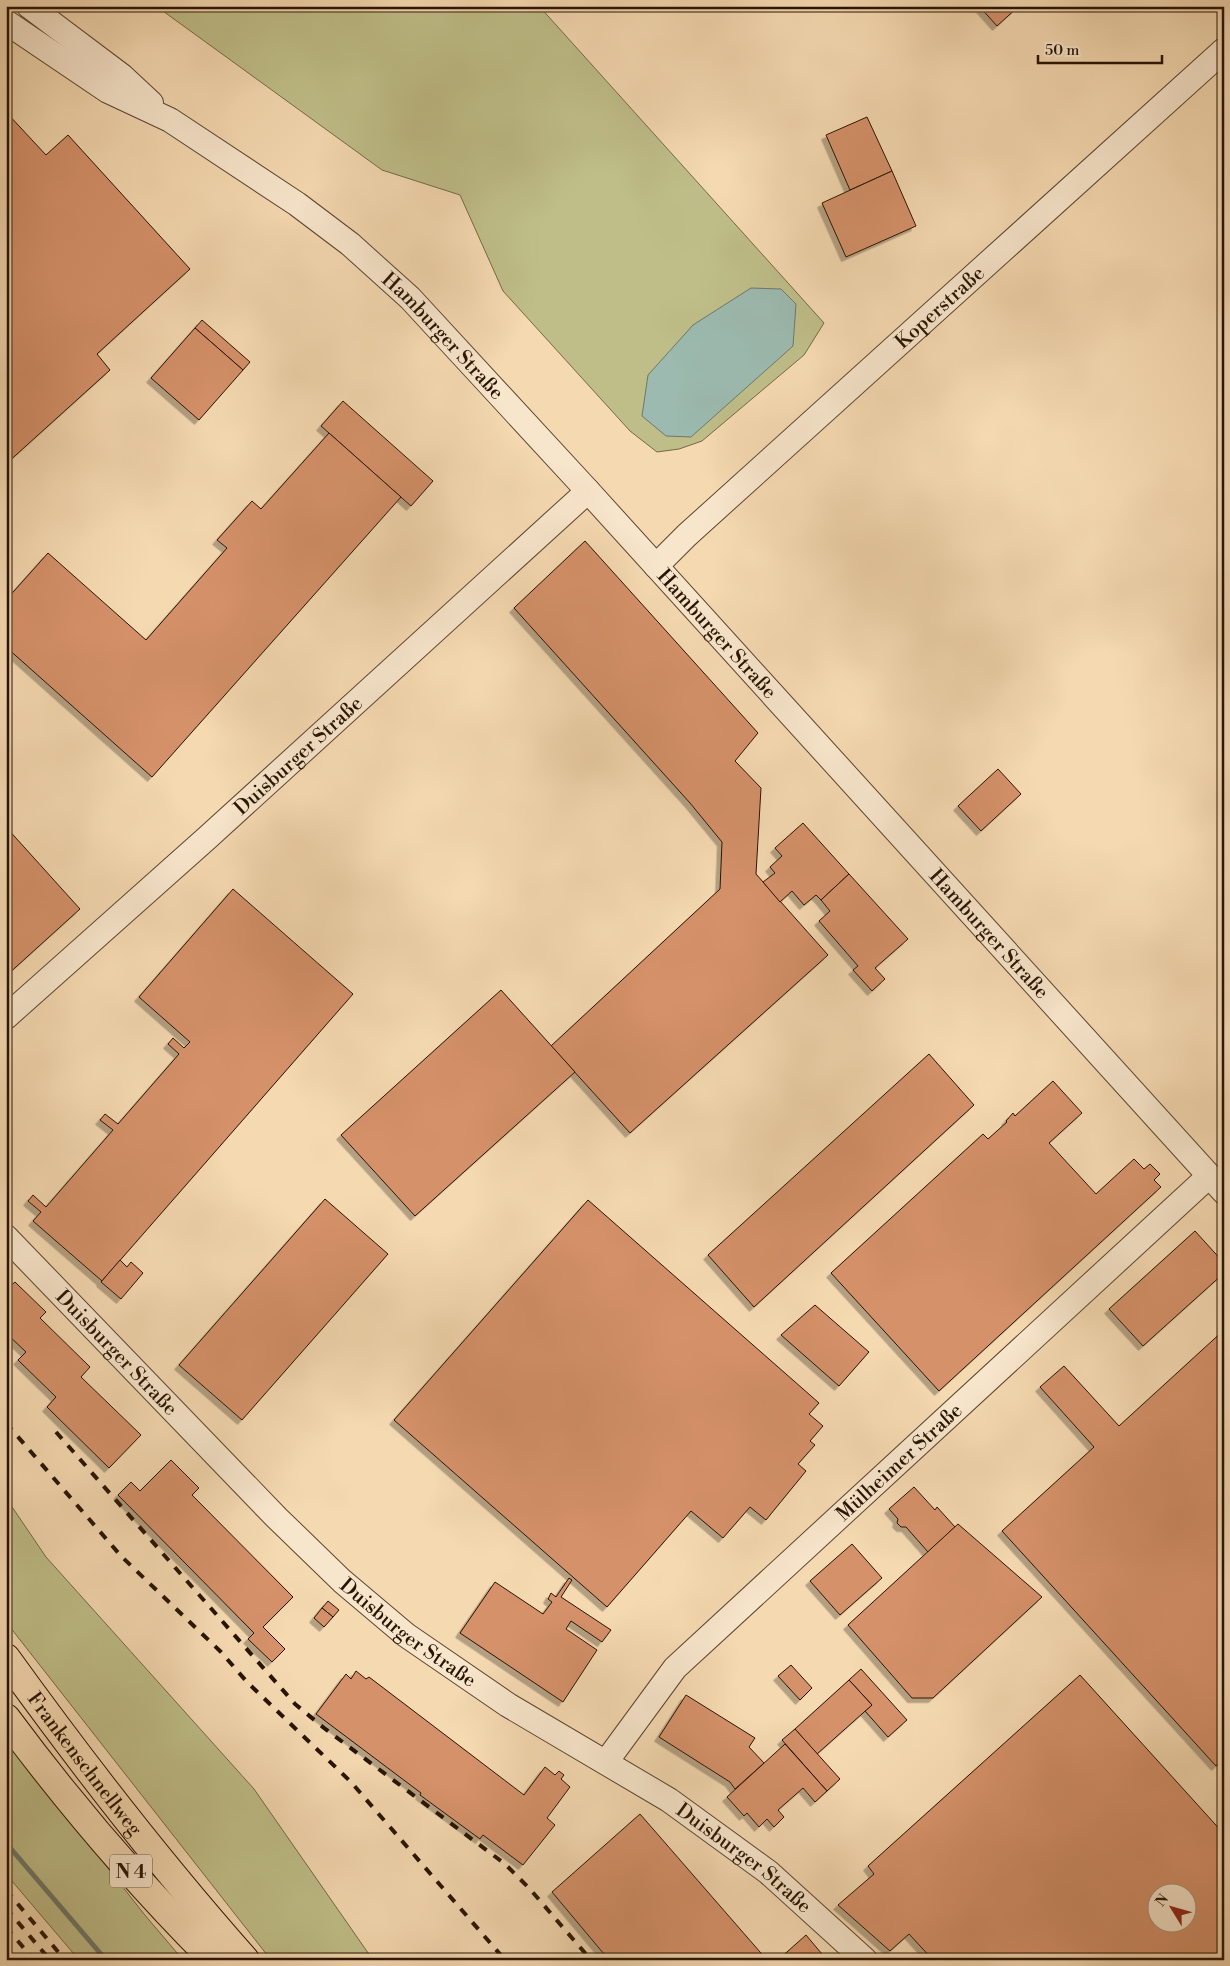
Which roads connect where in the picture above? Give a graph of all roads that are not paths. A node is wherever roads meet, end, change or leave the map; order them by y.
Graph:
1 (29, 6) edge
2 (6, 22) edge
3 (65, 48) junction
4 (1224, 50) edge
5 (588, 491) junction
6 (656, 566) junction
7 (6, 1017) edge
8 (1216, 1184) edge
9 (6, 1238) edge
10 (6, 1658) edge
11 (6, 1718) edge
12 (606, 1762) junction
13 (214, 1960) edge
14 (245, 1960) edge
15 (865, 1960) edge

1 - 3 street, Hamburger Straße
2 - 3 street, Hamburger Straße
3 - 5 street, Hamburger Straße
4 - 6 street, Koperstraße
5 - 6 street, Hamburger Straße
5 - 7 street, Duisburger Straße
6 - 8 street, Hamburger Straße
8 - 12 street, Mülheimer Straße
9 - 12 street, Duisburger Straße
10 - 14 highway, Frankenschnellweg / N 4
11 - 13 highway, Frankenschnellweg / N 4
12 - 15 street, Duisburger Straße

